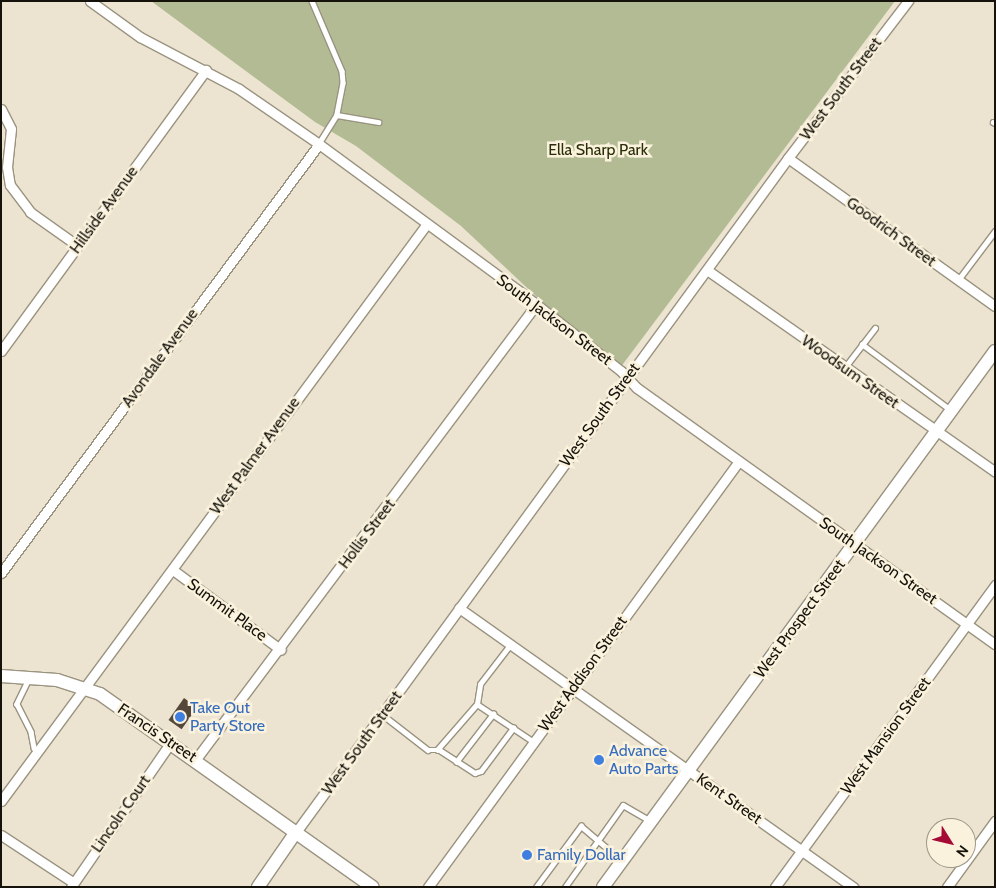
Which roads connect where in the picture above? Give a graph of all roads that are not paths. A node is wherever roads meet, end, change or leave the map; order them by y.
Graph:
1 (90, 1) edge
2 (312, 1) edge
3 (908, 1) edge
4 (206, 70) junction
5 (1, 108) edge
6 (337, 115) junction
7 (378, 122) dead end
8 (319, 144) junction
9 (788, 158) junction
10 (426, 225) junction
11 (995, 231) edge
12 (78, 246) junction
13 (706, 270) junction
14 (958, 280) junction
15 (536, 306) junction
16 (995, 306) edge
17 (875, 328) dead end
18 (3, 344) edge
19 (862, 344) junction
20 (995, 351) edge
21 (844, 368) junction
22 (628, 378) junction
23 (951, 410) junction
24 (935, 432) junction
25 (739, 461) junction
26 (995, 472) edge
27 (854, 544) junction
28 (172, 570) junction
29 (1, 573) edge
30 (995, 585) edge
31 (459, 608) junction
32 (968, 624) junction
33 (510, 644) junction
34 (995, 644) edge
35 (281, 650) junction
36 (1, 676) edge
37 (30, 677) junction
38 (572, 688) junction
39 (86, 689) junction
40 (477, 704) junction
41 (493, 714) junction
42 (383, 715) junction
43 (513, 728) junction
44 (171, 742) junction
45 (534, 742) junction
46 (438, 749) junction
47 (40, 752) junction
48 (196, 759) junction
49 (456, 762) junction
50 (689, 770) junction
51 (1, 802) edge
52 (995, 821) edge
53 (652, 822) junction
54 (296, 832) junction
55 (1, 835) edge
56 (599, 839) junction
57 (802, 850) junction
58 (622, 861) junction
59 (72, 885) edge
60 (258, 887) edge
61 (373, 887) edge
62 (428, 887) edge
63 (536, 887) edge
64 (565, 887) edge
65 (603, 887) edge
66 (775, 887) edge
67 (853, 887) edge
68 (947, 887) edge

1 - 4 street, South Jackson Street
2 - 6 lane
3 - 9 street, West South Street
4 - 8 street, South Jackson Street
4 - 12 street, Hillside Avenue
5 - 12 street
6 - 7 lane
6 - 8 lane
8 - 10 street, South Jackson Street
8 - 29 street, Avondale Avenue
9 - 13 street, West South Street
9 - 14 street, Goodrich Street
10 - 15 street, South Jackson Street
10 - 28 street, West Palmer Avenue
11 - 14 lane
12 - 18 street, Hillside Avenue
13 - 21 street, Woodsum Street
13 - 22 street, West South Street
14 - 16 street, Goodrich Street
15 - 22 street, South Jackson Street
15 - 35 street, Hollis Street
17 - 19 lane
19 - 21 lane
19 - 23 lane
20 - 23 street, West Prospect Street
21 - 24 street, Woodsum Street
22 - 25 street, South Jackson Street
22 - 31 street, West South Street
23 - 24 street, West Prospect Street
24 - 26 street, Woodsum Street
24 - 27 street, West Prospect Street
25 - 27 street, South Jackson Street
25 - 38 street, West Addison Street
27 - 32 street, South Jackson Street
27 - 50 street, West Prospect Street
28 - 35 street, Summit Place
28 - 39 street, West Palmer Avenue
30 - 32 street, West Mansion Street
31 - 33 street, Kent Street
31 - 42 street, West South Street
32 - 34 street, South Jackson Street
32 - 57 street, West Mansion Street
33 - 38 street, Kent Street
33 - 40 lane
35 - 48 street, Hollis Street
36 - 37 street, Francis Street
37 - 39 street, Francis Street
37 - 47 lane
38 - 45 street, West Addison Street
38 - 50 street, Kent Street
39 - 44 street, Francis Street
39 - 47 street, West Palmer Avenue
40 - 41 lane
40 - 46 lane
41 - 43 lane
41 - 49 lane
42 - 46 lane
42 - 54 street, West South Street
43 - 45 lane
43 - 49 lane
44 - 48 street, Francis Street
44 - 59 street, Lincoln Court
45 - 62 street, West Addison Street
46 - 49 lane
47 - 51 street, West Palmer Avenue
48 - 54 street, Francis Street
50 - 53 street, West Prospect Street
50 - 57 street, Kent Street
52 - 68 street
53 - 56 lane
53 - 58 street, West Prospect Street
54 - 60 street
54 - 61 street, Francis Street
55 - 59 street
56 - 58 lane
56 - 63 lane
56 - 64 lane
57 - 66 street, West Mansion Street
57 - 67 street, Kent Street
58 - 65 street, West Prospect Street

